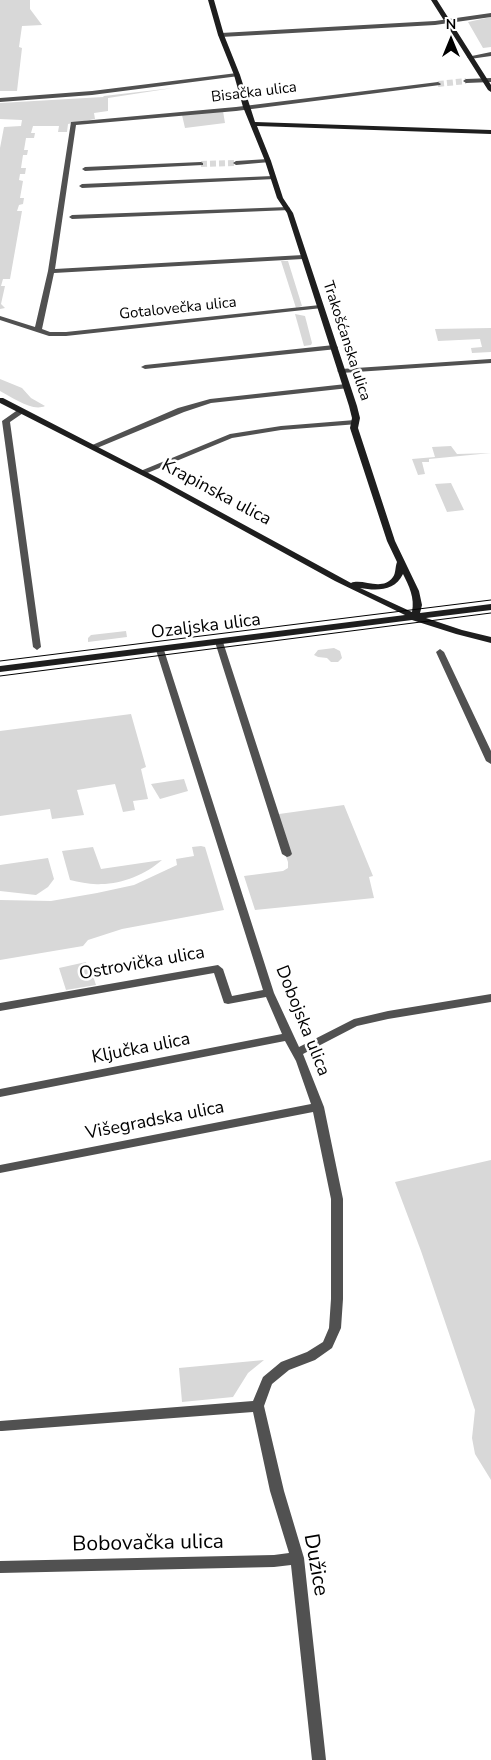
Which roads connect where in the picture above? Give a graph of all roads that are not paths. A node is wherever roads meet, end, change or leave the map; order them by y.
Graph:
1 (211, 0) edge
2 (434, 0) edge
3 (491, 14) edge
4 (448, 21) junction
5 (221, 35) junction
6 (491, 54) edge
7 (470, 57) junction
8 (237, 75) junction
9 (488, 80) edge
10 (466, 81) tunnel mouth
11 (438, 84) tunnel mouth
12 (491, 90) edge
13 (0, 100) edge
14 (246, 107) junction
15 (254, 124) junction
16 (491, 132) edge
17 (268, 161) junction
18 (236, 163) tunnel mouth
19 (201, 164) tunnel mouth
20 (85, 169) dead end
21 (274, 178) junction
22 (82, 186) dead end
23 (288, 209) junction
24 (72, 217) dead end
25 (303, 257) junction
26 (51, 271) junction
27 (320, 307) junction
28 (0, 318) edge
29 (38, 331) junction
30 (334, 347) junction
31 (491, 361) edge
32 (145, 367) dead end
33 (342, 371) junction
34 (346, 386) junction
35 (0, 400) edge
36 (22, 411) junction
37 (355, 422) junction
38 (3, 436) edge
39 (94, 446) junction
40 (142, 472) junction
41 (400, 563) junction
42 (345, 581) junction
43 (491, 607) edge
44 (415, 618) junction
45 (491, 640) edge
46 (219, 642) junction
47 (37, 647) dead end
48 (160, 650) junction
49 (440, 652) dead end
50 (0, 669) edge
51 (491, 761) edge
52 (287, 854) dead end
53 (269, 993) junction
54 (491, 998) edge
55 (0, 1007) edge
56 (288, 1037) junction
57 (296, 1053) junction
58 (0, 1094) edge
59 (318, 1107) junction
60 (0, 1169) edge
61 (258, 1406) junction
62 (2, 1426) dead end
63 (298, 1558) junction
64 (0, 1567) edge
65 (319, 1760) edge

1 - 5 street, Trakošćanska ulica
2 - 4 street
3 - 4 street
4 - 5 street
4 - 7 street
5 - 8 street, Trakošćanska ulica
6 - 7 street
7 - 9 street
8 - 13 street
8 - 14 street, Trakošćanska ulica
9 - 10 street
9 - 12 street
11 - 14 street, Bisačka ulica
14 - 15 street, Trakošćanska ulica
14 - 26 street, Bisačka ulica
15 - 16 street
15 - 17 street, Trakošćanska ulica
17 - 18 street
17 - 21 street, Trakošćanska ulica
19 - 20 street
21 - 22 street
21 - 23 street, Trakošćanska ulica
23 - 24 street
23 - 25 street, Trakošćanska ulica
25 - 26 street
25 - 27 street, Trakošćanska ulica
26 - 29 street
27 - 29 street, Gotalovečka ulica
27 - 30 street, Trakošćanska ulica
28 - 29 street, Gotalovečka ulica
30 - 32 street
30 - 33 street, Trakošćanska ulica
31 - 33 street
33 - 34 street, Trakošćanska ulica
34 - 37 street, Trakošćanska ulica
34 - 39 street
35 - 36 street, Krapinska ulica
36 - 38 street
36 - 39 street, Krapinska ulica
37 - 40 street
37 - 41 street, Trakošćanska ulica
38 - 47 street
39 - 40 street, Krapinska ulica
40 - 42 street, Krapinska ulica
41 - 42 street
41 - 44 street, Trakošćanska ulica
42 - 44 street, Krapinska ulica
43 - 44 street, Ozaljska ulica
44 - 45 street, Krapinska ulica
44 - 46 street, Ozaljska ulica
46 - 48 street, Ozaljska ulica
46 - 52 street
48 - 50 street, Ozaljska ulica
48 - 53 street, Dobojska ulica
49 - 51 street
53 - 55 street, Ostrovička ulica
53 - 56 street, Dobojska ulica
54 - 57 street
56 - 57 street, Dobojska ulica
56 - 58 street, Ključka ulica
57 - 59 street, Dobojska ulica
59 - 60 street, Višegradska ulica
59 - 61 street, Dobojska ulica
61 - 62 street
61 - 63 street, Dužice
63 - 64 street, Bobovačka ulica
63 - 65 street, Dužice

